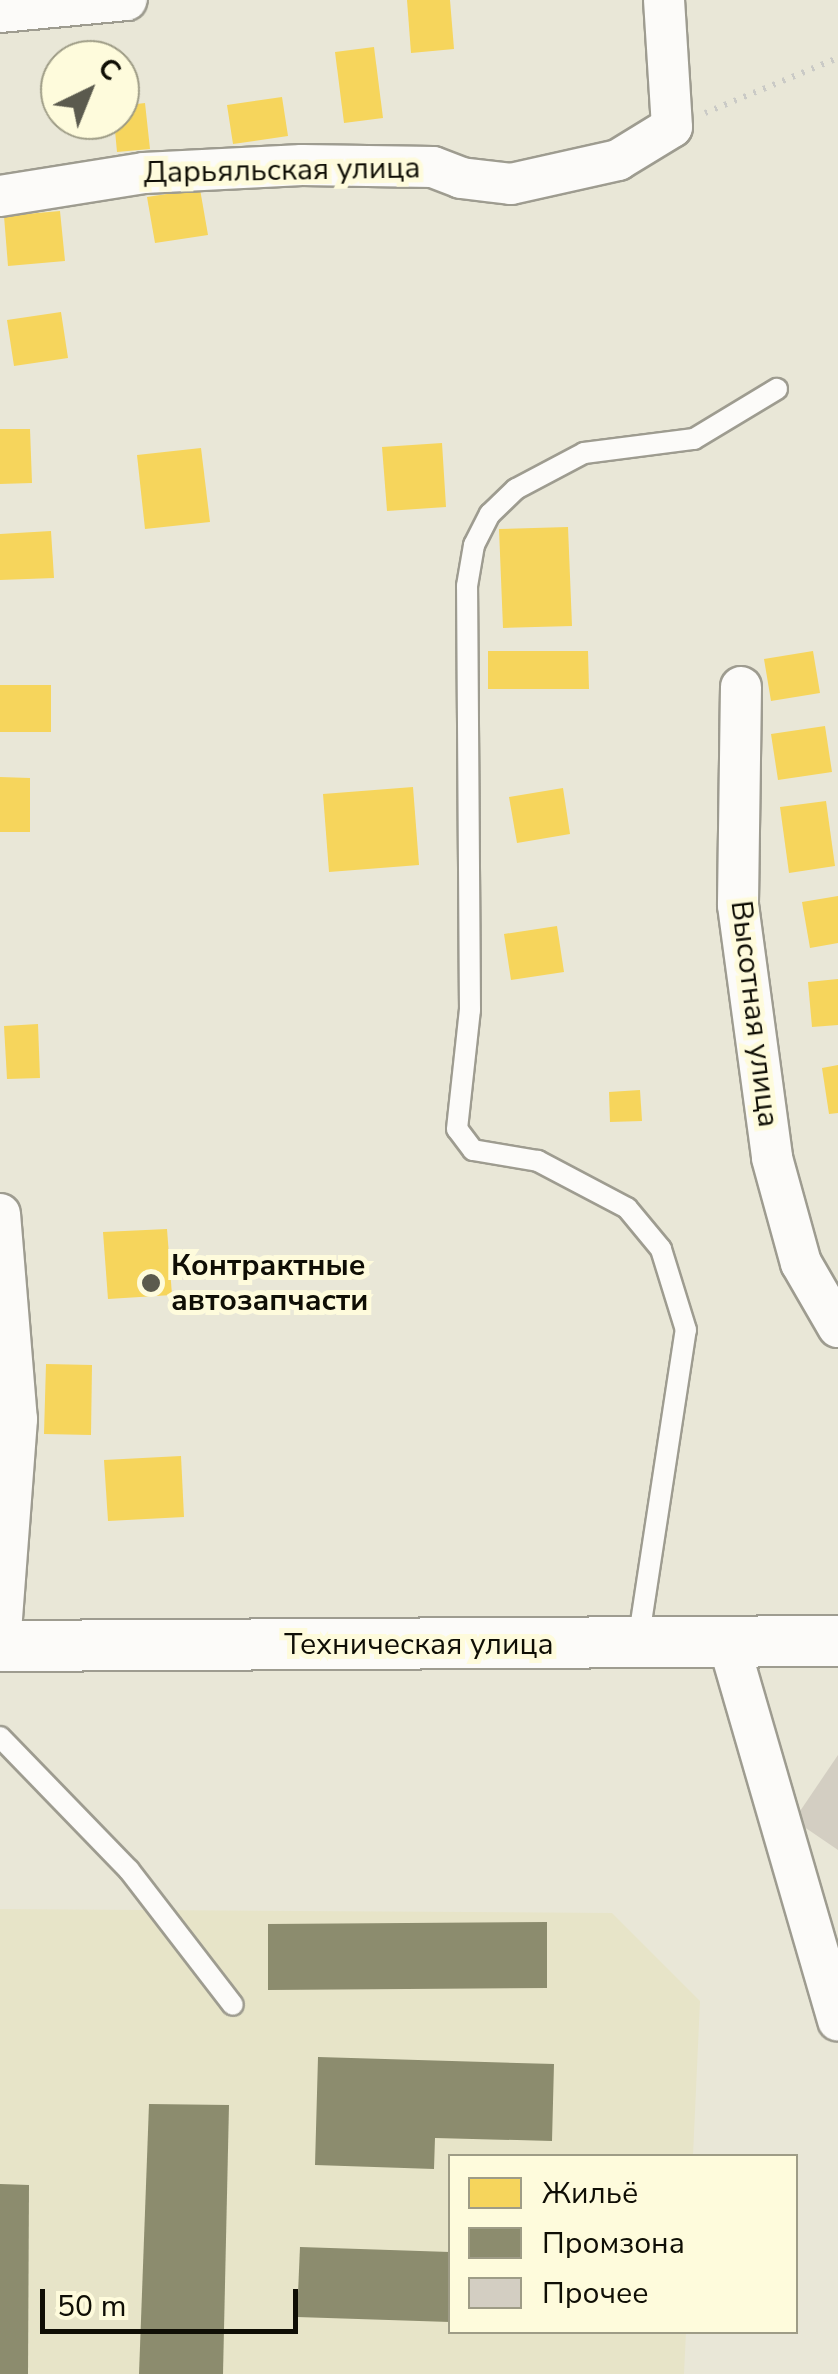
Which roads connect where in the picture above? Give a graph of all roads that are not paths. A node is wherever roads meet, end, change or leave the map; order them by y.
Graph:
1 (126, 0) edge
2 (664, 0) edge
3 (0, 12) edge
4 (0, 196) edge
5 (777, 389) dead end
6 (741, 686) dead end
7 (0, 1214) edge
8 (838, 1327) edge
9 (838, 1641) edge
10 (0, 1644) edge
11 (638, 1644) junction
12 (729, 1645) junction
13 (0, 1736) edge
14 (233, 2004) dead end
15 (838, 2021) edge

1 - 3 street
2 - 4 street, Дарьяльская улица
5 - 11 lane
6 - 8 street, Высотная улица
7 - 10 street
9 - 12 street, Техническая улица
10 - 11 street, Техническая улица
11 - 12 street, Техническая улица
12 - 15 street
13 - 14 lane

